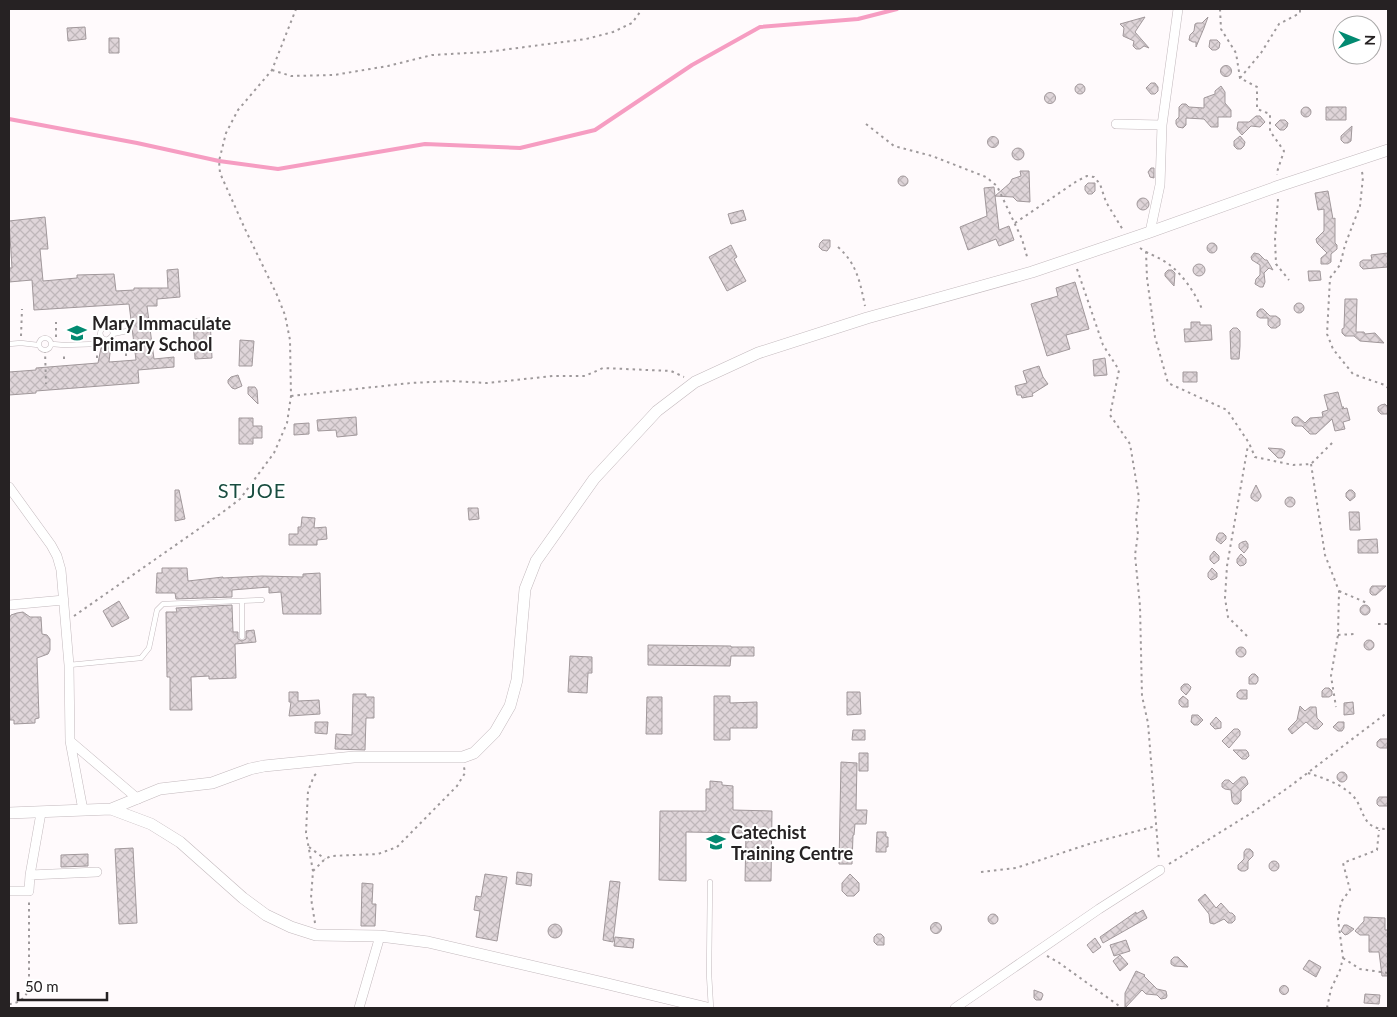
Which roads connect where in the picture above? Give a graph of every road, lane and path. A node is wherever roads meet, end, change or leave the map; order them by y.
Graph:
1 (296, 9) edge
2 (640, 9) edge
3 (1178, 9) edge
4 (1220, 9) edge
5 (1300, 9) edge
6 (272, 70) junction
7 (1240, 78) junction
8 (866, 124) dead end
9 (1116, 124) dead end
10 (1162, 125) junction
11 (1388, 150) edge
12 (1359, 160) junction
13 (1279, 186) junction
14 (1015, 223) junction
15 (1150, 232) junction
16 (1128, 239) junction
17 (838, 247) dead end
18 (1146, 252) junction
19 (1073, 257) junction
20 (1032, 272) junction
21 (1289, 280) dead end
22 (22, 309) dead end
23 (1202, 309) dead end
24 (867, 318) junction
25 (56, 322) dead end
26 (127, 331) joint
27 (100, 334) junction
28 (113, 334) junction
29 (21, 343) junction
30 (9, 344) edge
31 (54, 344) junction
32 (38, 345) junction
33 (45, 350) junction
34 (126, 356) dead end
35 (695, 382) junction
36 (46, 384) dead end
37 (1388, 388) edge
38 (291, 396) junction
39 (1333, 442) dead end
40 (1249, 443) junction
41 (1311, 464) junction
42 (9, 487) edge
43 (1339, 591) junction
44 (64, 600) junction
45 (262, 600) dead end
46 (242, 601) junction
47 (1367, 603) dead end
48 (9, 605) edge
49 (66, 622) junction
50 (1378, 624) dead end
51 (1388, 624) edge
52 (1355, 634) dead end
53 (1338, 635) junction
54 (1247, 636) dead end
55 (242, 637) dead end
56 (69, 665) junction
57 (1336, 707) dead end
58 (1388, 712) edge
59 (70, 741) junction
60 (463, 757) junction
61 (321, 770) dead end
62 (1308, 773) junction
63 (138, 799) junction
64 (84, 810) junction
65 (111, 810) junction
66 (41, 813) junction
67 (9, 814) edge
68 (1156, 826) junction
69 (1379, 830) junction
70 (1388, 830) edge
71 (309, 847) junction
72 (325, 860) junction
73 (1160, 870) junction
74 (313, 871) junction
75 (97, 872) dead end
76 (981, 872) dead end
77 (30, 874) junction
78 (710, 882) dead end
79 (9, 891) edge
80 (29, 891) junction
81 (316, 935) junction
82 (380, 936) junction
83 (1038, 952) junction
84 (1342, 958) junction
85 (1388, 973) edge
86 (9, 1004) edge
87 (359, 1008) edge
88 (709, 1008) edge
89 (956, 1008) edge
90 (1122, 1008) edge
91 (1327, 1008) edge

1 - 6 path
2 - 6 path
3 - 10 street
4 - 7 path
5 - 7 path
6 - 38 path
7 - 13 path
8 - 14 path
9 - 10 street
10 - 15 street
11 - 12 street
12 - 13 street
12 - 37 path
13 - 15 street
13 - 21 path
14 - 16 path
14 - 20 path
15 - 16 street
16 - 18 path
16 - 19 street
17 - 24 path
18 - 23 path
18 - 40 path
19 - 20 street
19 - 68 path
20 - 24 street
22 - 29 path
24 - 35 street
25 - 31 path
26 - 28 lane
26 - 34 path
27 - 28 lane
27 - 28 lane
27 - 31 lane
29 - 30 lane
29 - 32 lane
31 - 32 lane
31 - 33 lane
32 - 33 lane
33 - 36 path
35 - 38 path
35 - 60 street
38 - 49 path
39 - 41 path
40 - 41 path
40 - 54 path
41 - 43 path
42 - 44 street
43 - 47 path
43 - 53 path
44 - 48 street
44 - 49 street
45 - 46 lane
46 - 55 lane
46 - 56 lane
49 - 56 street
50 - 51 path
52 - 53 path
53 - 57 path
56 - 59 street
58 - 62 path
59 - 63 street
59 - 64 street
60 - 63 street
60 - 72 path
61 - 71 path
62 - 69 path
62 - 73 path
63 - 65 street
64 - 65 street
64 - 66 street
65 - 81 street
66 - 67 street
66 - 77 street
68 - 73 path
68 - 76 path
69 - 70 path
69 - 84 path
71 - 72 path
71 - 74 path
72 - 74 path
73 - 83 street
74 - 81 path
75 - 77 street
77 - 80 street
78 - 88 lane
79 - 80 street
80 - 86 path
81 - 82 street
82 - 87 street
82 - 88 street
83 - 89 street
83 - 90 path
84 - 85 path
84 - 91 path

